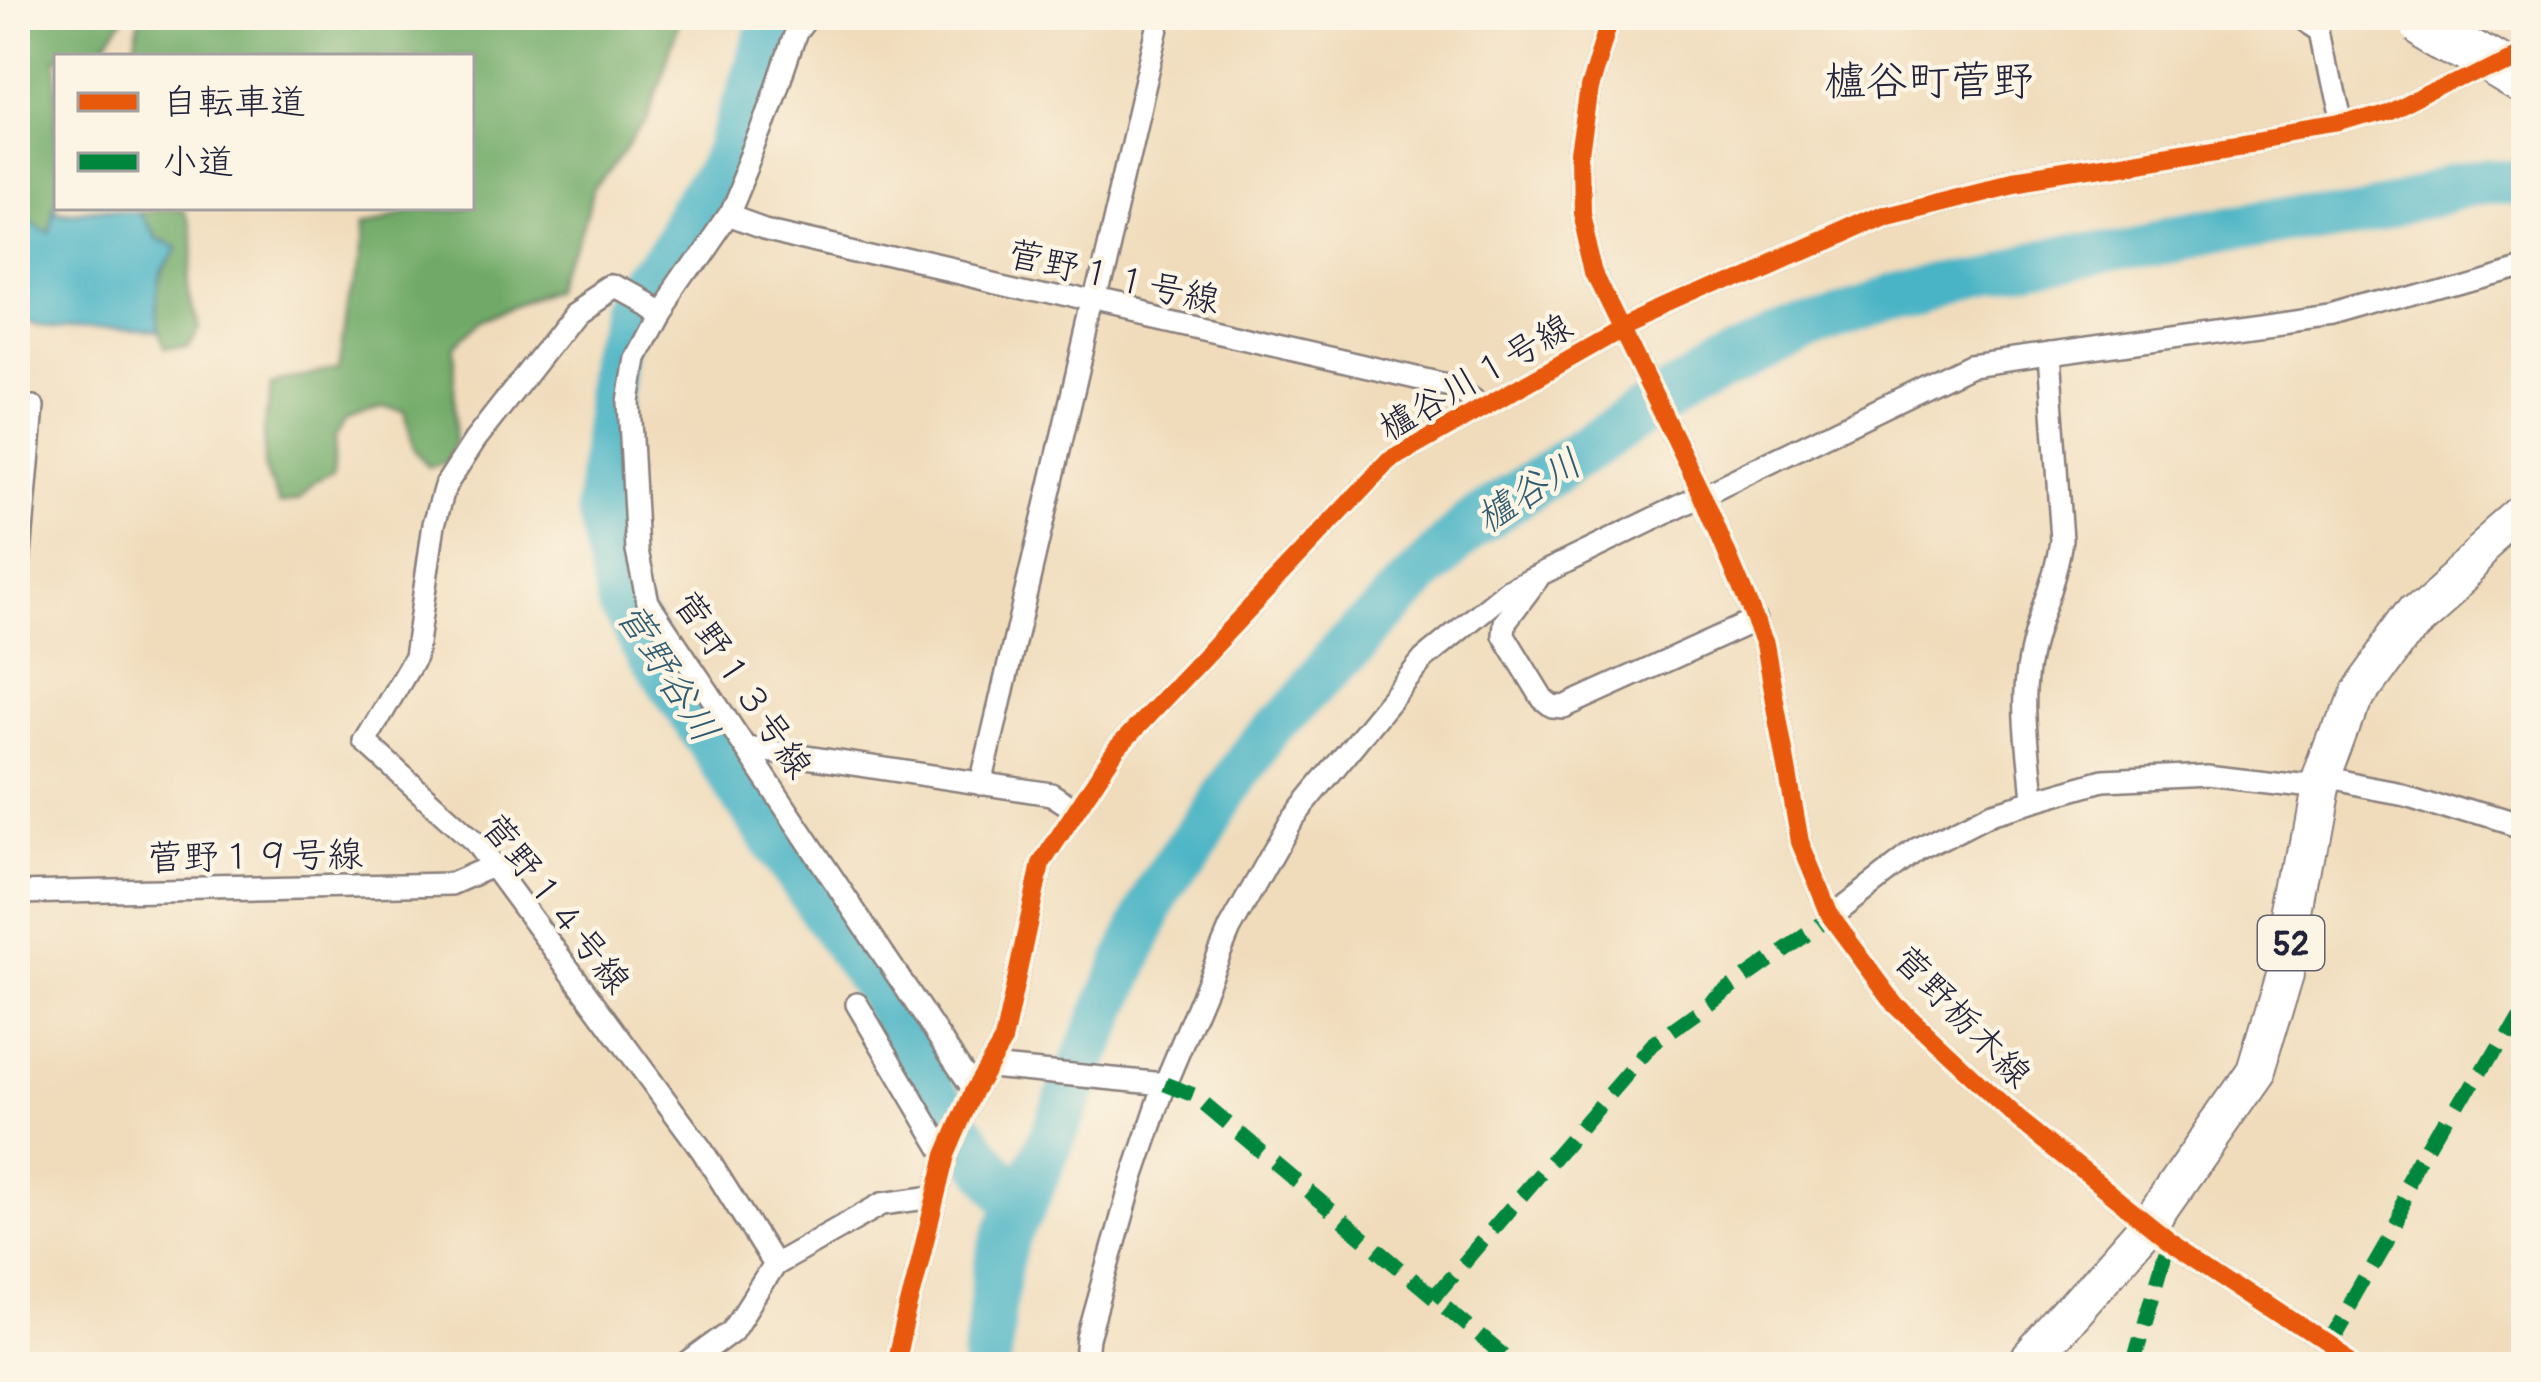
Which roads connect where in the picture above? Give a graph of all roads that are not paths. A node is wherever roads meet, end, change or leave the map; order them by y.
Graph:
1 (809, 15) edge
2 (1161, 15) edge
3 (1611, 15) edge
4 (2302, 15) edge
5 (2419, 15) edge
6 (2526, 44) edge
7 (2526, 77) edge
8 (2344, 128) junction
9 (727, 215) junction
10 (2526, 260) edge
11 (1092, 304) junction
12 (658, 314) junction
13 (1620, 330) junction
14 (2049, 354) junction
15 (33, 407) dead end
16 (1483, 407) junction
17 (1702, 494) junction
18 (2526, 513) edge
19 (1543, 572) junction
20 (15, 611) edge
21 (1756, 620) junction
22 (747, 748) junction
23 (2321, 782) junction
24 (981, 784) junction
25 (2033, 800) junction
26 (1076, 810) junction
27 (2526, 829) edge
28 (492, 866) junction
29 (15, 893) edge
30 (1831, 917) junction
31 (857, 1004) dead end
32 (990, 1067) junction
33 (1165, 1084) junction
34 (974, 1090) junction
35 (946, 1155) junction
36 (933, 1197) junction
37 (2150, 1222) junction
38 (774, 1265) junction
39 (683, 1367) edge
40 (894, 1367) edge
41 (1085, 1367) edge
42 (2023, 1367) edge
43 (2360, 1367) edge

1 - 9 street, 菅野１３号線
2 - 11 street
3 - 13 street
4 - 8 street
5 - 7 highway, bridge
6 - 8 street, 櫨谷川１号線
8 - 13 street, 櫨谷川１号線
9 - 11 street, 菅野１１号線
9 - 12 street, 菅野１３号線
10 - 14 street
11 - 16 street, 菅野１１号線
11 - 24 street
12 - 22 street, 菅野１３号線
12 - 28 street, 菅野１４号線
13 - 16 street, 櫨谷川１号線
13 - 17 street, 菅野栃木線
14 - 17 street
14 - 25 street
15 - 20 street
16 - 26 street, 櫨谷川１号線
17 - 19 street
17 - 21 street, 菅野栃木線
18 - 23 main road, 52
19 - 21 street
19 - 33 street
21 - 30 street, 菅野栃木線
22 - 24 street
22 - 34 street, 菅野１３号線
23 - 25 street
23 - 27 street
23 - 37 main road, 52
24 - 26 street
25 - 30 street
26 - 32 street, 櫨谷川１号線
28 - 29 street, 菅野１９号線
28 - 38 street, 菅野１４号線
30 - 37 street, 菅野栃木線
31 - 35 street
32 - 33 street
32 - 34 street, 櫨谷川１号線
33 - 41 street
34 - 35 street, 櫨谷川１号線
35 - 36 street, 櫨谷川１号線
36 - 38 street
36 - 40 street, 櫨谷川１号線
37 - 42 main road, 52
37 - 43 street, 菅野栃木線
38 - 39 street

